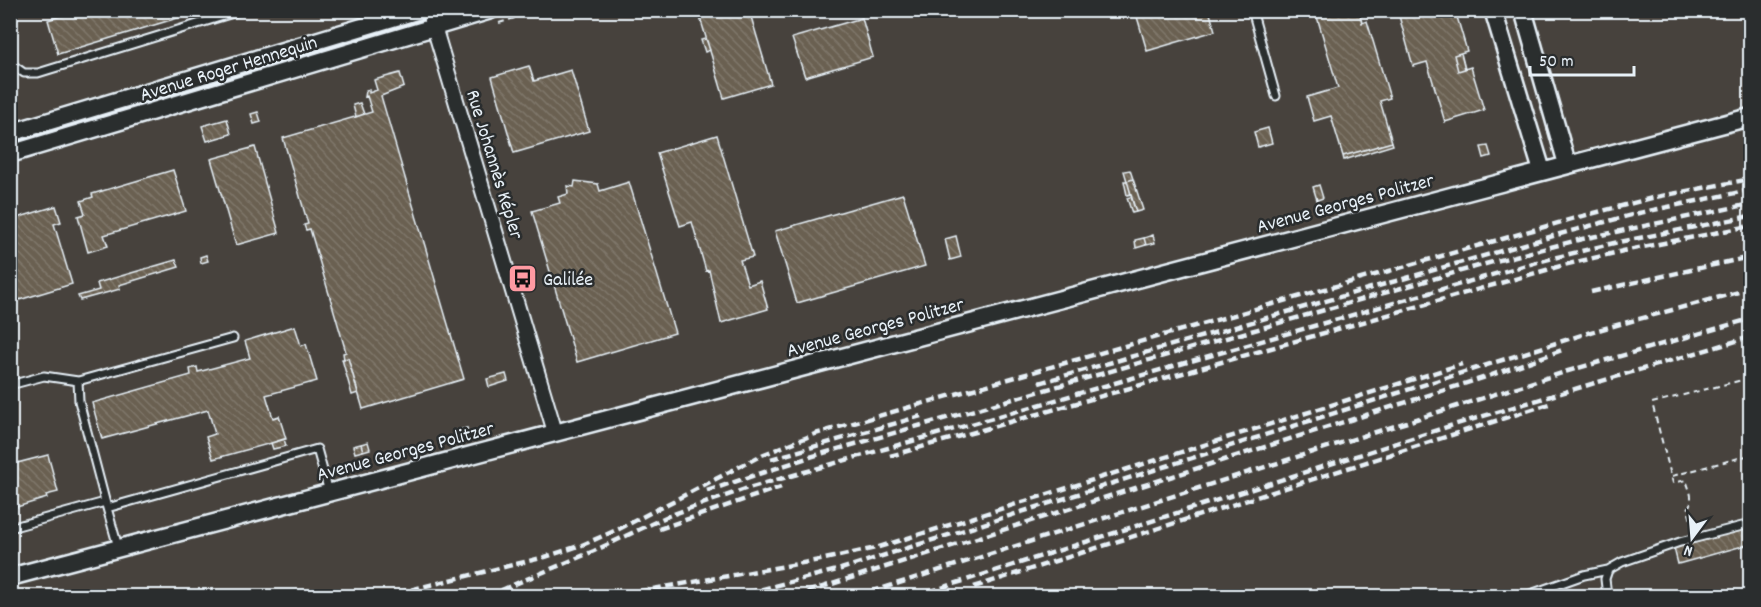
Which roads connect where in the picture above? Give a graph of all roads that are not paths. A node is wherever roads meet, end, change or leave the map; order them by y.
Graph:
1 (243, 10) edge
2 (491, 10) edge
3 (1252, 10) edge
4 (1494, 10) edge
5 (1522, 10) edge
6 (420, 11) edge
7 (434, 28) junction
8 (10, 63) edge
9 (1275, 96) dead end
10 (1750, 117) edge
11 (10, 133) edge
12 (10, 154) edge
13 (1567, 164) junction
14 (1542, 171) junction
15 (233, 338) dead end
16 (78, 381) junction
17 (10, 384) edge
18 (555, 432) junction
19 (329, 492) junction
20 (106, 505) junction
21 (1750, 524) edge
22 (10, 528) edge
23 (118, 548) junction
24 (1608, 570) junction
25 (10, 577) edge
26 (1525, 597) edge
27 (1607, 597) edge

1 - 8 lane
2 - 7 street, Avenue Roger Hennequin
3 - 9 lane
4 - 14 street
5 - 13 street
6 - 7 street, Rue Johannès Képler
6 - 11 street, Avenue Roger Hennequin
7 - 12 street, Avenue Roger Hennequin
7 - 18 street, Rue Johannès Képler
10 - 13 street, Avenue Georges Politzer
13 - 14 street, Avenue Georges Politzer
14 - 18 street, Avenue Georges Politzer
15 - 16 lane
16 - 17 lane
16 - 20 lane
18 - 19 street, Avenue Georges Politzer
19 - 20 lane
19 - 23 street, Avenue Georges Politzer
20 - 22 lane
20 - 23 lane
21 - 24 lane
23 - 25 street, Avenue Georges Politzer
24 - 26 lane
24 - 27 lane

